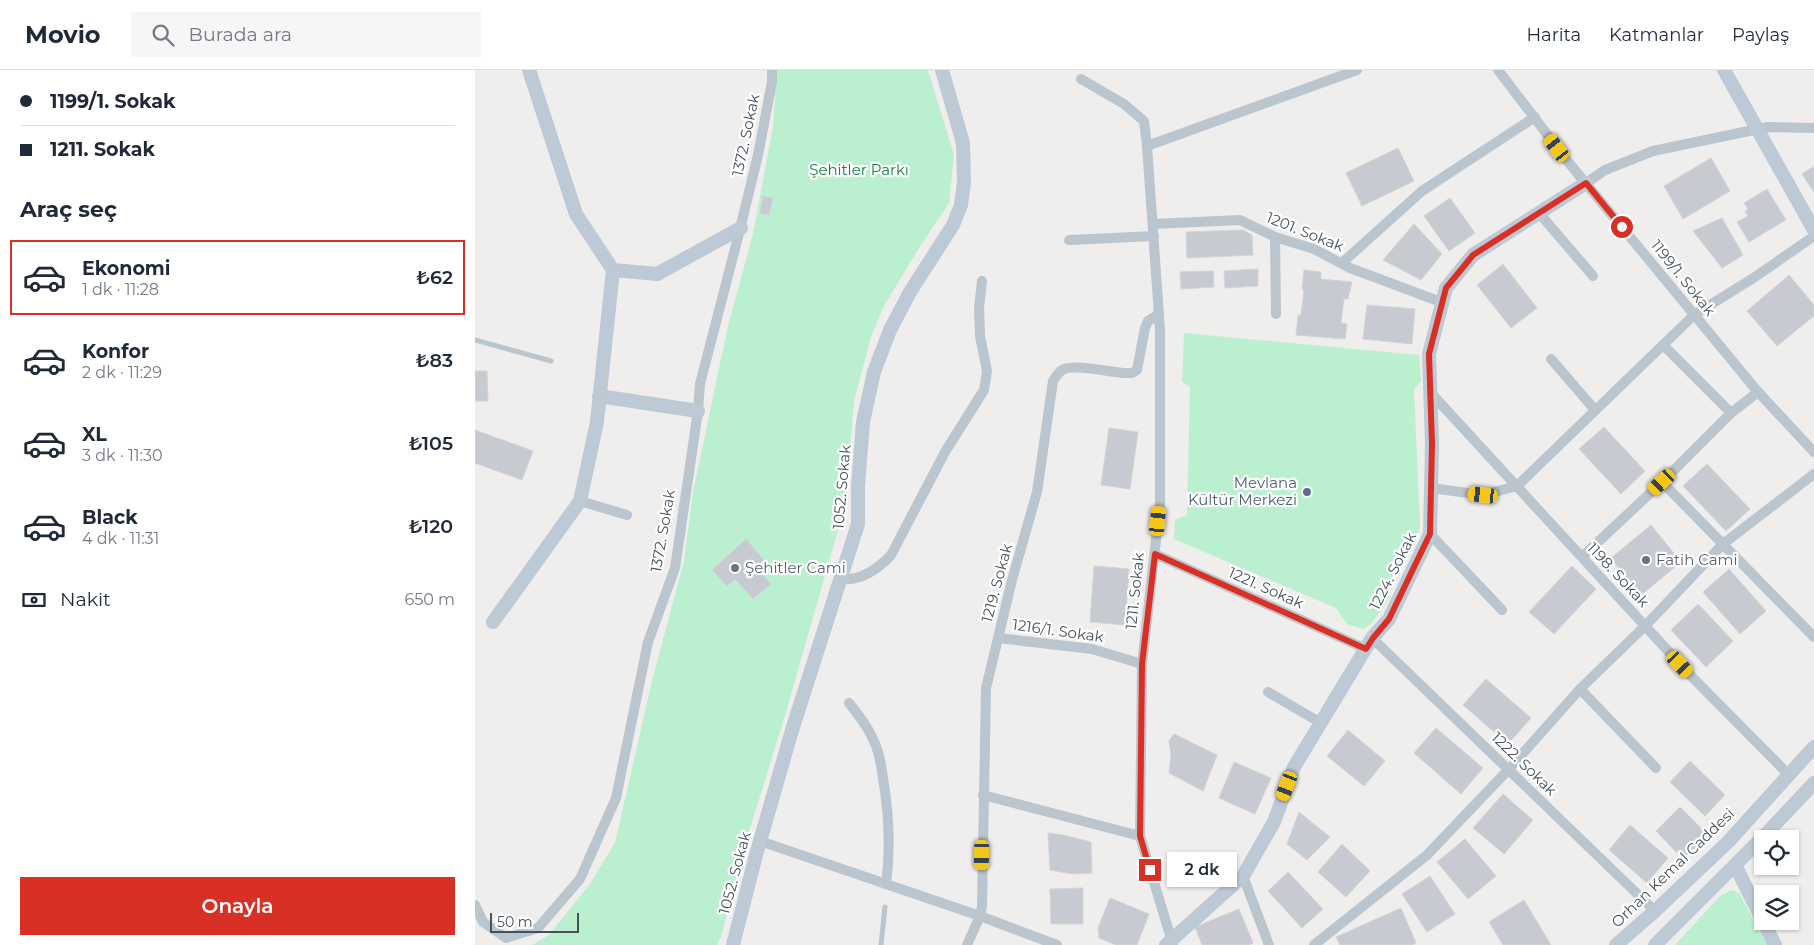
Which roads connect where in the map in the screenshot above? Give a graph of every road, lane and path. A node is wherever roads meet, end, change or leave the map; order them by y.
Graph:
1 (529, 70) edge
2 (772, 70) edge
3 (942, 70) edge
4 (1357, 70) edge
5 (1498, 70) edge
6 (1724, 70) edge
7 (1081, 79) dead end
8 (1535, 117) junction
9 (1814, 128) edge
10 (1759, 131) junction
11 (1147, 146) junction
12 (1586, 183) junction
13 (1539, 213) junction
14 (1153, 224) junction
15 (741, 228) junction
16 (1814, 230) edge
17 (1154, 236) junction
18 (1814, 236) edge
19 (1275, 237) junction
20 (1069, 240) dead end
21 (1342, 263) junction
22 (613, 270) junction
23 (1593, 276) dead end
24 (982, 281) dead end
25 (1441, 302) junction
26 (1159, 314) junction
27 (1276, 314) dead end
28 (1694, 315) junction
29 (475, 340) edge
30 (1663, 345) junction
31 (1551, 359) dead end
32 (551, 361) dead end
33 (1430, 392) junction
34 (1758, 392) junction
35 (599, 396) junction
36 (1595, 410) junction
37 (698, 412) junction
38 (1731, 413) junction
39 (1814, 452) edge
40 (1814, 474) edge
41 (1662, 482) junction
42 (1517, 486) junction
43 (1431, 488) junction
44 (580, 501) junction
45 (627, 515) dead end
46 (1430, 534) junction
47 (1723, 544) junction
48 (1155, 554) junction
49 (1582, 557) junction
50 (841, 579) junction
51 (1503, 610) dead end
52 (493, 622) dead end
53 (1645, 626) junction
54 (1814, 637) edge
55 (998, 638) junction
56 (1369, 644) junction
57 (1142, 664) junction
58 (1581, 689) junction
59 (1268, 692) dead end
60 (849, 703) dead end
61 (1321, 723) junction
62 (1814, 747) edge
63 (1656, 768) dead end
64 (1508, 770) junction
65 (1788, 774) junction
66 (1814, 783) edge
67 (983, 795) junction
68 (1140, 836) junction
69 (760, 842) junction
70 (1735, 865) junction
71 (1243, 876) junction
72 (886, 884) junction
73 (1754, 903) edge
74 (475, 905) edge
75 (885, 907) dead end
76 (1655, 911) junction
77 (980, 916) junction
78 (1768, 930) edge
79 (1170, 943) edge
80 (733, 945) edge
81 (881, 945) edge
82 (967, 945) edge
83 (1057, 945) edge
84 (1269, 945) edge
85 (1314, 945) edge
86 (1616, 945) edge
87 (1655, 945) edge
88 (1775, 945) edge

1 - 22 street
2 - 15 street, 1372. Sokak
3 - 50 street, 1052. Sokak
4 - 11 street
5 - 8 street, 1199/1. Sokak
6 - 10 street
7 - 11 street, 1211. Sokak
8 - 12 street, 1199/1. Sokak
8 - 21 street
9 - 10 street
10 - 12 street
10 - 16 street
11 - 14 street, 1211. Sokak
12 - 13 street, 1224. Sokak
12 - 28 street, 1199/1. Sokak
13 - 23 street
13 - 25 street, 1224. Sokak
14 - 17 street, 1211. Sokak
14 - 19 street, 1201. Sokak
15 - 22 street
15 - 37 street, 1372. Sokak
17 - 20 street
17 - 26 street, 1211. Sokak
18 - 28 street
19 - 21 street, 1201. Sokak
19 - 27 street
21 - 25 street, 1201. Sokak
22 - 35 street
24 - 50 street
25 - 33 street, 1224. Sokak
26 - 48 street, 1211. Sokak
26 - 55 street, 1219. Sokak
28 - 30 street
28 - 34 street, 1199/1. Sokak
29 - 32 lane
30 - 36 street
30 - 38 street
31 - 36 street
33 - 42 street, 1198. Sokak
33 - 43 street, 1224. Sokak
34 - 38 street
34 - 39 street, 1199/1. Sokak
35 - 37 street
35 - 44 street
36 - 42 street
37 - 74 street, 1372. Sokak
38 - 41 street
40 - 47 street
41 - 47 street
41 - 49 street
42 - 43 street
42 - 49 street, 1198. Sokak
43 - 46 street, 1224. Sokak
44 - 45 street
44 - 52 street
46 - 51 street
46 - 56 street, 1224. Sokak
47 - 53 street
47 - 54 street
48 - 56 street, 1221. Sokak
48 - 57 street, 1211. Sokak
49 - 53 street, 1198. Sokak
50 - 69 street, 1052. Sokak
53 - 58 street
53 - 65 street, 1198. Sokak
55 - 57 street, 1216/1. Sokak
55 - 67 street, 1219. Sokak
56 - 61 street, 1224. Sokak
56 - 64 street, 1222. Sokak
57 - 68 street, 1211. Sokak
58 - 63 street
58 - 64 street
59 - 61 street
60 - 72 street
61 - 71 street, 1224. Sokak
62 - 65 street, Orhan Kemal Caddesi
64 - 76 street, 1222. Sokak
64 - 85 street
65 - 76 street, Orhan Kemal Caddesi
66 - 70 street
67 - 68 street
67 - 77 street, 1219. Sokak
68 - 79 street, 1211. Sokak
69 - 72 street
69 - 80 street, 1052. Sokak
70 - 73 street
70 - 87 street
71 - 79 street, 1224. Sokak
71 - 84 street
72 - 77 street
75 - 81 lane
76 - 86 street, Orhan Kemal Caddesi
77 - 82 street, 1219. Sokak
77 - 83 street
78 - 88 street

